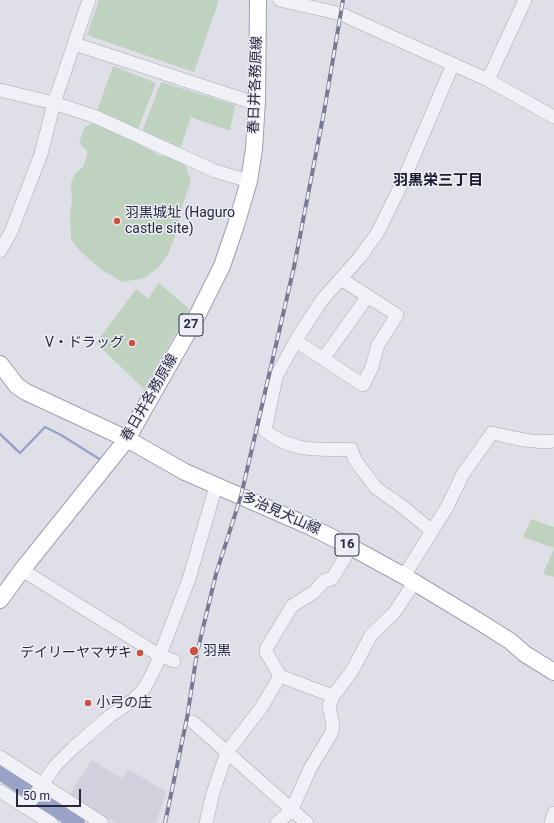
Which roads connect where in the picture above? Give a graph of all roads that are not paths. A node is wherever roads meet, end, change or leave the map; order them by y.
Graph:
1 (90, 0) edge
2 (258, 0) edge
3 (280, 0) edge
4 (525, 0) edge
5 (75, 44) junction
6 (453, 64) junction
7 (488, 80) junction
8 (0, 90) edge
9 (54, 103) junction
10 (257, 104) junction
11 (554, 117) edge
12 (249, 181) junction
13 (0, 251) edge
14 (341, 279) junction
15 (368, 296) junction
16 (296, 341) junction
17 (323, 359) junction
18 (0, 364) edge
19 (127, 440) junction
20 (554, 441) edge
21 (216, 486) junction
22 (432, 531) junction
23 (351, 547) junction
24 (22, 570) junction
25 (409, 579) junction
26 (0, 600) edge
27 (159, 655) junction
28 (174, 661) dead end
29 (554, 672) edge
30 (280, 676) junction
31 (334, 696) junction
32 (193, 722) dead end
33 (227, 752) junction
34 (0, 757) edge
35 (41, 785) junction
36 (0, 790) edge
37 (26, 808) junction
38 (291, 811) junction
39 (554, 813) edge
40 (51, 823) edge
41 (102, 823) edge
42 (206, 823) edge
43 (278, 823) edge
44 (307, 823) edge
45 (551, 823) edge

1 - 5 street
2 - 10 main road, 春日井各務原線 / 27
3 - 6 street
4 - 7 street
5 - 9 street
5 - 10 street
6 - 7 street
6 - 14 street
7 - 11 street
8 - 9 street
9 - 12 street
9 - 13 street
10 - 12 main road, 春日井各務原線 / 27
12 - 19 main road, 春日井各務原線 / 27
14 - 15 street
14 - 16 street
15 - 17 street
15 - 17 street
16 - 17 street
16 - 22 street
18 - 19 main road, 多治見犬山線
19 - 21 main road, 多治見犬山線 / 16
19 - 24 main road, 春日井各務原線 / 27
20 - 22 street
21 - 23 main road, 多治見犬山線 / 16
21 - 27 street
22 - 25 street
23 - 25 main road, 多治見犬山線 / 16
23 - 30 street
24 - 26 main road, 春日井各務原線 / 27
24 - 27 street
25 - 29 main road, 多治見犬山線 / 16
25 - 31 street
27 - 28 street
27 - 35 street
30 - 31 street
30 - 33 street
31 - 38 street
32 - 33 street
33 - 38 street
33 - 42 street
34 - 35 street
35 - 37 street
35 - 41 street
36 - 37 street
37 - 40 street
38 - 43 street
38 - 44 street
39 - 45 street

